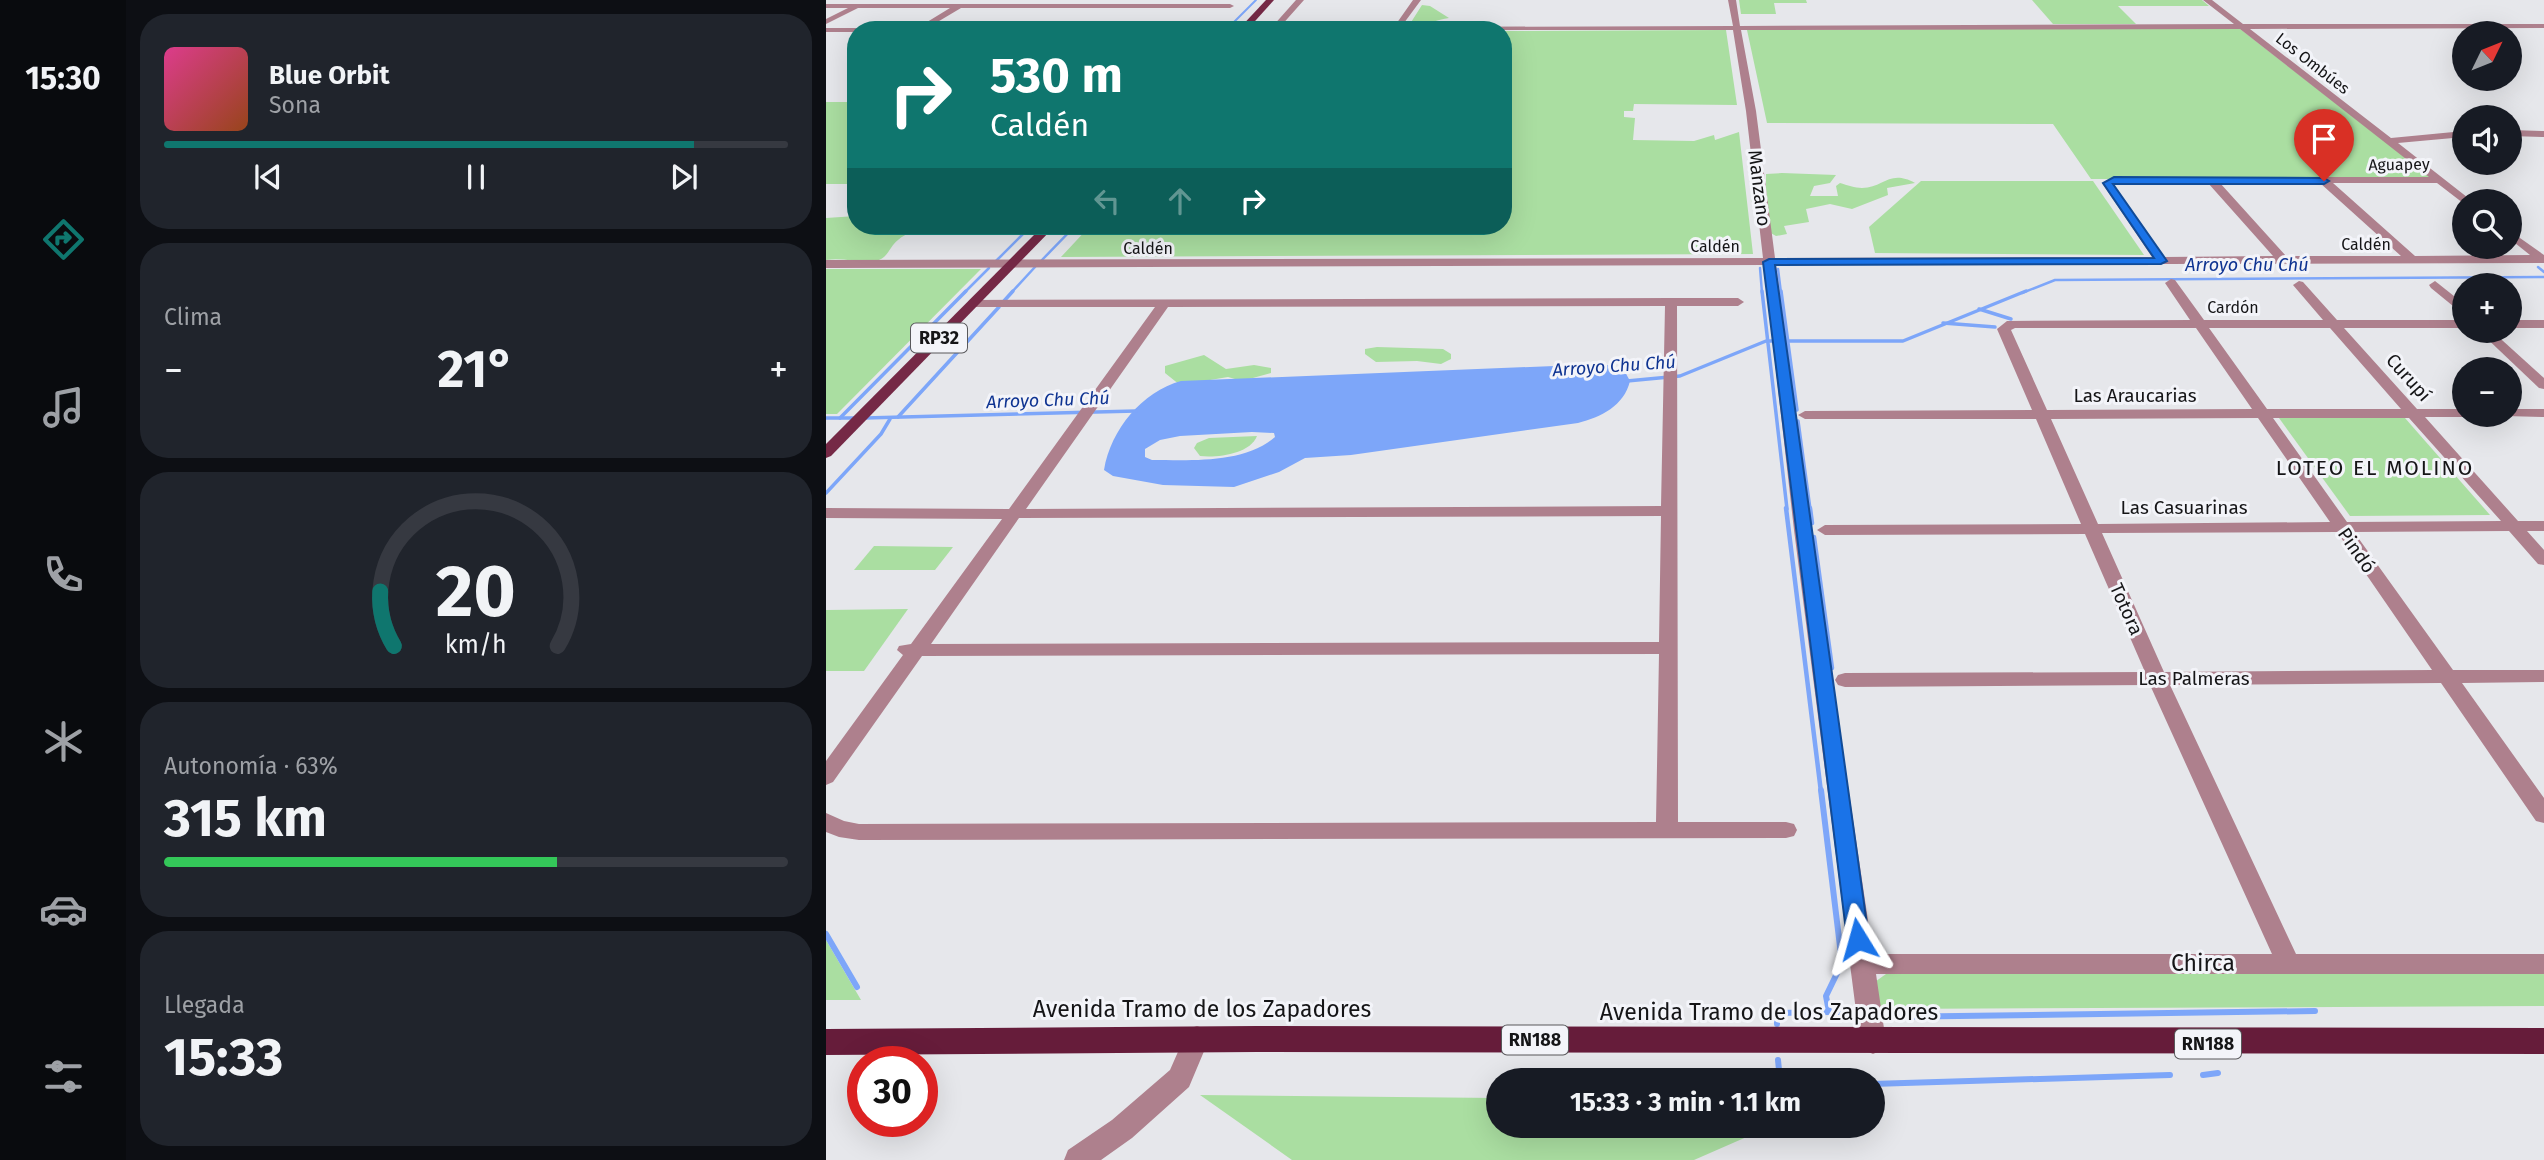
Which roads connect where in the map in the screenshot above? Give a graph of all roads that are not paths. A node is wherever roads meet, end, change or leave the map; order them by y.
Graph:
1 (869, 0) edge
2 (969, 0) edge
3 (1070, 0) edge
4 (1131, 0) edge
5 (1270, 0) edge
6 (1300, 0) edge
7 (1417, 0) edge
8 (1732, 0) edge
9 (2207, 0) edge
10 (1233, 3) edge
11 (826, 6) edge
12 (857, 6) junction
13 (959, 6) junction
14 (1061, 6) junction
15 (1124, 6) junction
16 (1223, 13) dead end
17 (1050, 14) dead end
18 (1113, 14) dead end
19 (933, 21) edge
20 (1250, 21) edge
21 (1281, 21) edge
22 (1404, 21) edge
23 (826, 22) edge
24 (2241, 26) junction
25 (2544, 26) edge
26 (1736, 28) junction
27 (1512, 29) edge
28 (826, 30) edge
29 (847, 30) edge
30 (2522, 133) edge
31 (2544, 134) edge
32 (2452, 135) edge
33 (2389, 141) junction
34 (2439, 180) junction
35 (2212, 181) junction
36 (2324, 181) junction
37 (2452, 190) edge
38 (1040, 235) edge
39 (2522, 243) edge
40 (2283, 260) junction
41 (2412, 260) junction
42 (2543, 260) edge
43 (2161, 261) junction
44 (1769, 262) junction
45 (826, 264) edge
46 (1012, 264) junction
47 (2171, 283) dead end
48 (2300, 285) dead end
49 (2435, 285) dead end
50 (2452, 301) edge
51 (1671, 302) junction
52 (1738, 302) dead end
53 (1160, 303) junction
54 (972, 304) junction
55 (2334, 324) junction
56 (2452, 324) edge
57 (2522, 324) edge
58 (2544, 324) edge
59 (2199, 325) junction
60 (2004, 329) joint
61 (2498, 343) edge
62 (2544, 385) edge
63 (2262, 413) junction
64 (2452, 413) edge
65 (2522, 413) edge
66 (2544, 413) edge
67 (2413, 414) junction
68 (1805, 415) dead end
69 (2042, 415) junction
70 (826, 453) edge
71 (1670, 511) junction
72 (826, 513) edge
73 (1010, 514) junction
74 (2544, 526) edge
75 (2341, 527) junction
76 (2514, 527) junction
77 (2091, 528) junction
78 (1825, 530) dead end
79 (2544, 560) edge
80 (1668, 648) junction
81 (912, 650) junction
82 (2544, 676) edge
83 (2447, 677) junction
84 (2157, 678) junction
85 (1845, 680) dead end
86 (826, 765) edge
87 (826, 777) edge
88 (2544, 815) edge
89 (826, 821) edge
90 (1667, 830) junction
91 (1786, 830) dead end
92 (2288, 963) junction
93 (1861, 964) junction
94 (2544, 964) edge
95 (1197, 1037) junction
96 (2544, 1041) edge
97 (826, 1042) edge
98 (1873, 1042) junction
99 (1078, 1160) edge

1 - 12 street
2 - 13 street
3 - 14 street
4 - 15 street
5 - 20 main road
6 - 21 street
7 - 22 street
8 - 26 street, Manzano
9 - 24 street, Los Ombúes
10 - 15 street
10 - 16 street
11 - 12 street
12 - 13 street
12 - 23 street
13 - 14 street
13 - 19 street
14 - 15 street
14 - 17 street
15 - 18 street
24 - 25 street
24 - 26 street
24 - 33 street, Los Ombúes
26 - 27 street
26 - 44 street, Manzano
28 - 29 street
30 - 31 street
32 - 33 street
33 - 34 street, Los Ombúes
34 - 36 street, Aguapey
34 - 37 street, Los Ombúes
35 - 36 street, Aguapey
35 - 40 street
35 - 43 street, Aguapey
36 - 41 street
38 - 46 main road, RP32
39 - 42 street
40 - 41 street, Caldén
40 - 43 street, Caldén
41 - 42 street, Caldén
43 - 44 street, Caldén
44 - 46 street, Caldén
44 - 93 street, Manzano
45 - 46 street, Caldén
46 - 54 main road, RP32
47 - 59 street, Pindó
48 - 55 street, Curupí
49 - 50 street
51 - 52 street
51 - 53 street
51 - 71 street
53 - 54 street
53 - 73 street
54 - 70 main road, RP32
55 - 56 street, Cardón
55 - 59 street, Cardón
55 - 67 street, Curupí
57 - 58 street
59 - 60 street, Cardón
59 - 63 street, Pindó
60 - 69 street, Totora
61 - 62 street
63 - 67 street, Las Araucarias
63 - 69 street, Las Araucarias
63 - 75 street, Pindó
64 - 67 street, Las Araucarias
65 - 66 street
67 - 76 street, Curupí
68 - 69 street, Las Araucarias
69 - 77 street, Totora
71 - 73 street
71 - 80 street
72 - 73 street
73 - 81 street
74 - 76 street, Las Casuarinas
75 - 76 street, Las Casuarinas
75 - 77 street, Las Casuarinas
75 - 83 street, Pindó
76 - 79 street, Curupí
77 - 78 street, Las Casuarinas
77 - 84 street, Totora
80 - 81 street
80 - 90 street
81 - 86 street
81 - 87 street
82 - 83 street, Las Palmeras
83 - 84 street, Las Palmeras
83 - 88 street, Pindó
84 - 85 street, Las Palmeras
84 - 92 street, Totora
89 - 90 street
90 - 91 street
92 - 93 street, Chirca
92 - 94 street, Chirca
93 - 98 street, Manzano
95 - 97 highway, Avenida Tramo de los Zapadores / RN188
95 - 98 highway, Avenida Tramo de los Zapadores / RN188
95 - 99 street
96 - 98 highway, Avenida Tramo de los Zapadores / RN188

